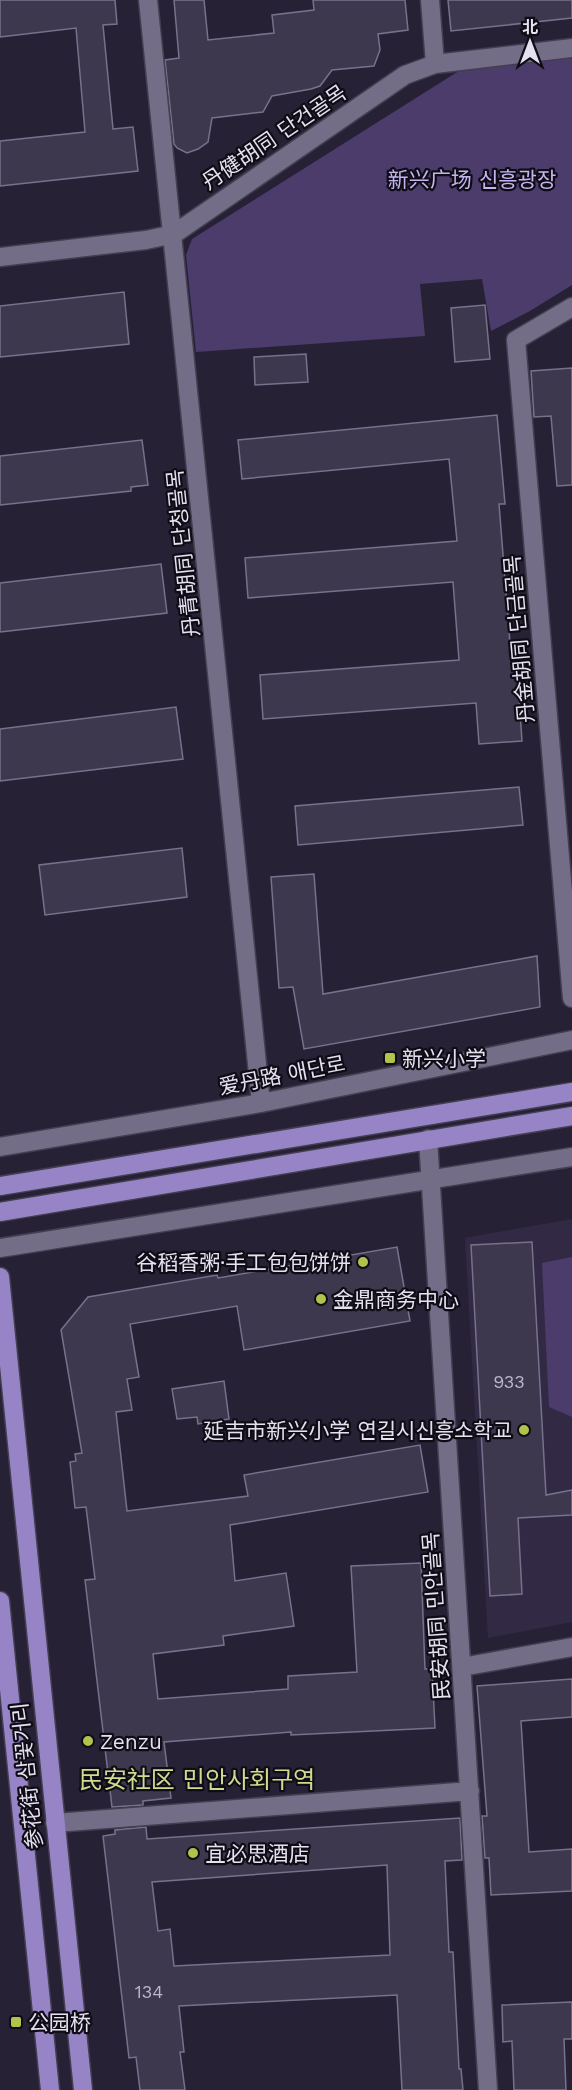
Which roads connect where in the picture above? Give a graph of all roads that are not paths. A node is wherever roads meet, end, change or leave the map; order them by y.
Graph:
1 (148, 0) edge
2 (430, 0) edge
3 (572, 48) edge
4 (435, 64) junction
5 (174, 234) junction
6 (0, 257) edge
7 (572, 308) edge
8 (572, 999) edge
9 (572, 1040) edge
10 (572, 1092) edge
11 (261, 1102) junction
12 (572, 1116) edge
13 (428, 1139) junction
14 (0, 1147) edge
15 (572, 1157) edge
16 (431, 1181) junction
17 (0, 1186) edge
18 (0, 1212) edge
19 (0, 1248) edge
20 (0, 1277) edge
21 (0, 1601) edge
22 (572, 1647) edge
23 (462, 1667) junction
24 (470, 1791) junction
25 (55, 1823) junction
26 (50, 2090) edge
27 (82, 2090) edge
28 (488, 2090) edge

1 - 5 street, 丹青胡同 단청골목
2 - 4 street
3 - 4 street, 丹健胡同 단건골목
4 - 5 street, 丹健胡同 단건골목
5 - 6 street, 丹健胡同 단건골목
5 - 11 street, 丹青胡同 단청골목
7 - 8 street, 丹金胡同 단금골목
9 - 11 street, 爱丹路 애단로
10 - 17 main road
11 - 14 street, 爱丹路 애단로
12 - 13 main road
13 - 16 street, 民安胡同 민안골목
13 - 18 main road
15 - 16 street
16 - 19 street
16 - 23 street, 民安胡同 민안골목
20 - 25 main road, 参花街 삼꽃거리
21 - 26 main road, 参花街 삼꽃거리
22 - 23 street
23 - 24 street, 民安胡同 민안골목
24 - 25 street
24 - 28 street, 民安胡同 민안골목
25 - 27 main road, 参花街 삼꽃거리

